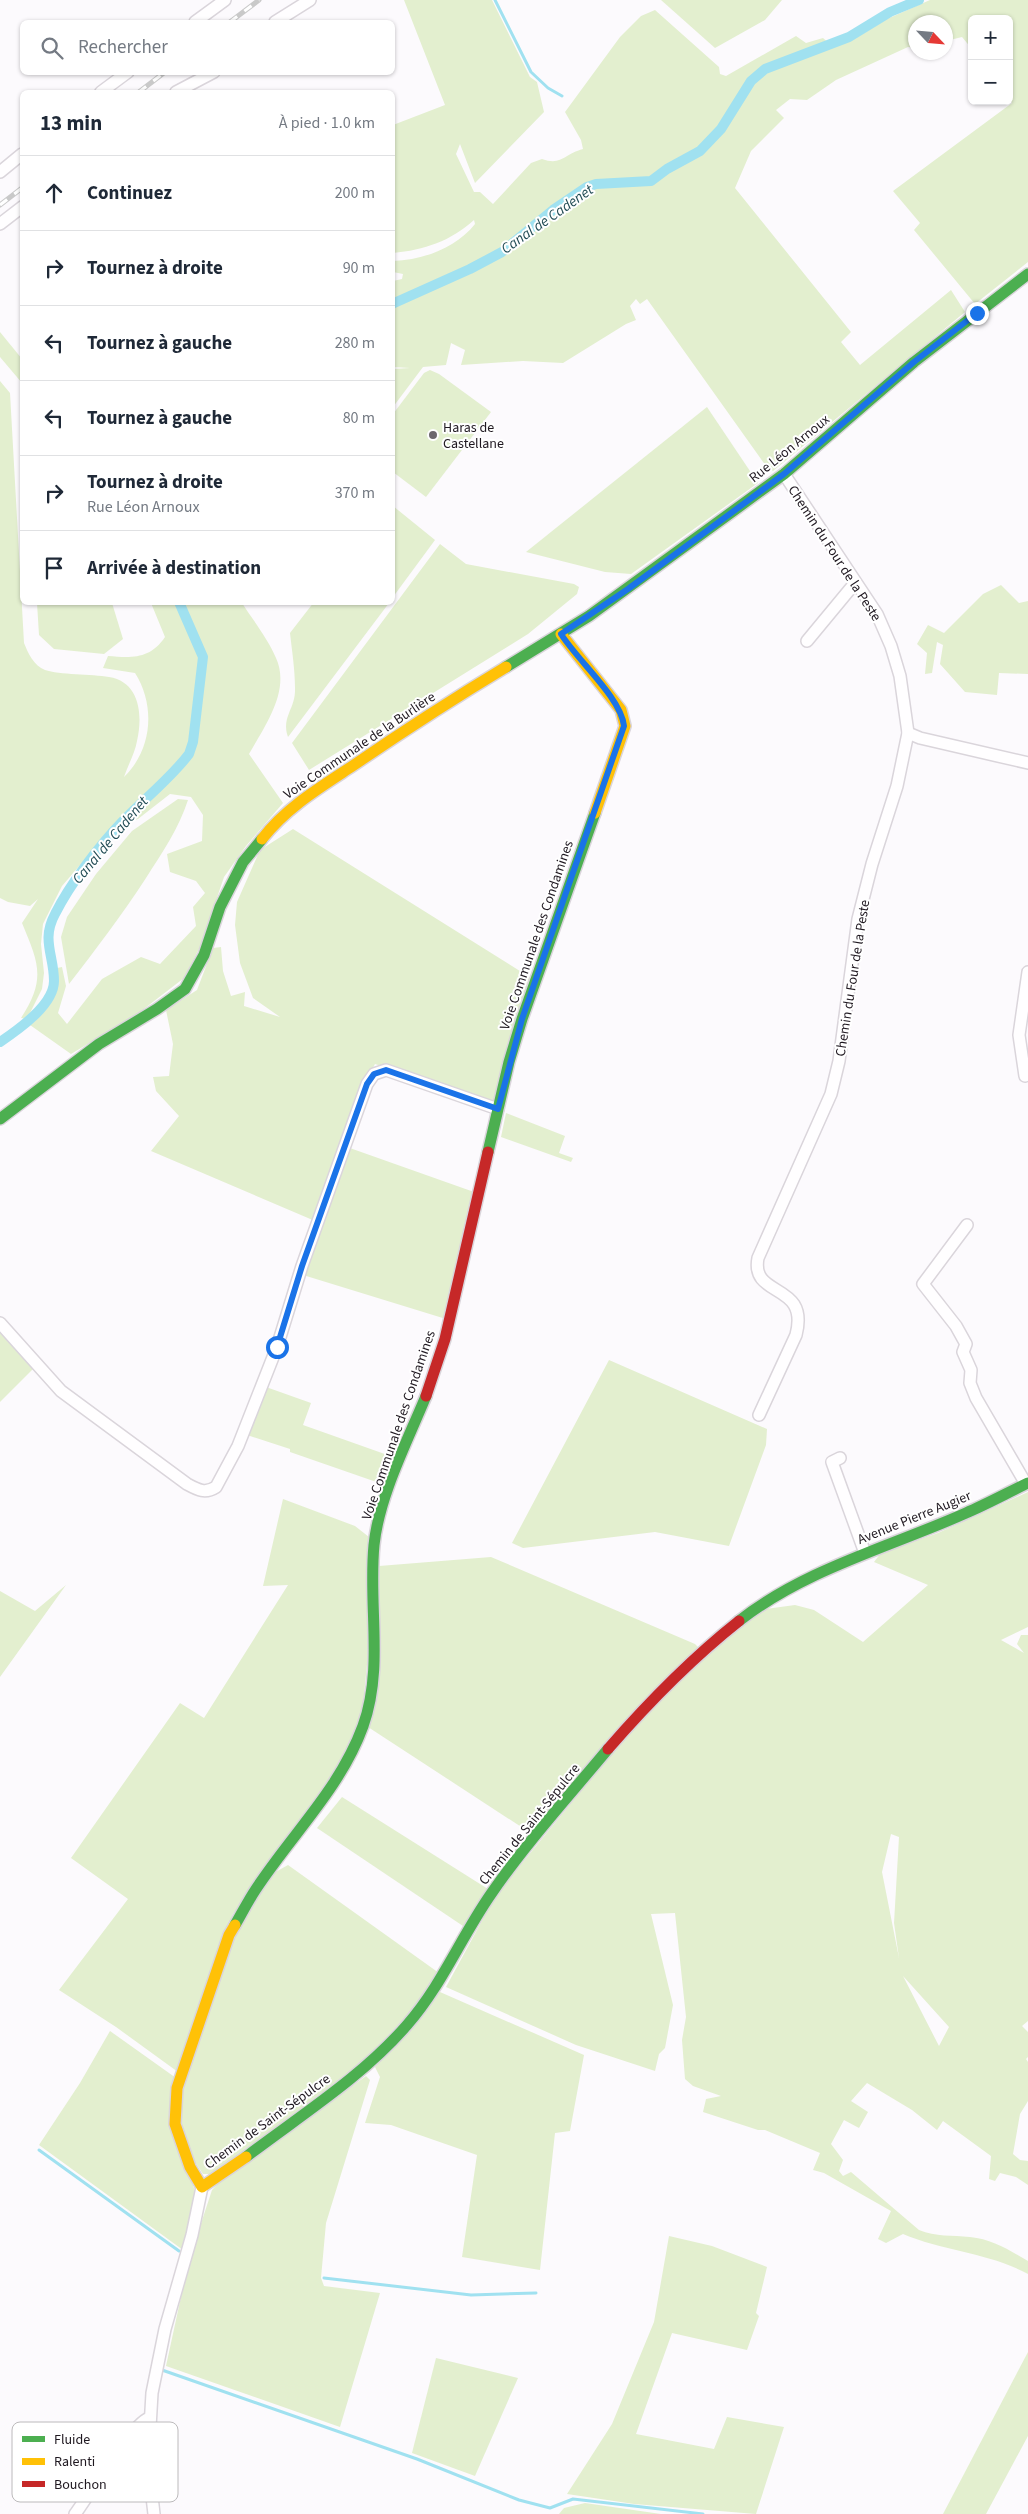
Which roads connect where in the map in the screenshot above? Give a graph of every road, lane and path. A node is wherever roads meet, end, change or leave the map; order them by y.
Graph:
1 (225, 0) edge
2 (310, 0) edge
3 (198, 20) edge
4 (278, 20) edge
5 (124, 75) edge
6 (208, 75) edge
7 (104, 90) edge
8 (180, 90) edge
9 (20, 156) edge
10 (0, 172) edge
11 (20, 209) edge
12 (0, 224) edge
13 (1028, 274) edge
14 (784, 474) junction
15 (855, 583) junction
16 (561, 634) junction
17 (807, 641) dead end
18 (908, 733) junction
19 (1028, 763) edge
20 (1028, 972) edge
21 (1025, 1076) dead end
22 (498, 1109) junction
23 (0, 1119) edge
24 (967, 1226) dead end
25 (0, 1323) edge
26 (758, 1415) dead end
27 (840, 1458) dead end
28 (1027, 1483) edge
29 (865, 1553) junction
30 (811, 1578) joint
31 (202, 2187) junction
32 (149, 2418) junction
33 (141, 2422) edge
34 (149, 2422) edge
35 (83, 2502) edge
36 (75, 2514) edge

1 - 3 street
2 - 4 street
5 - 7 street
6 - 8 street
9 - 10 street
11 - 12 street
13 - 14 street, Rue Léon Arnoux
14 - 15 street, Chemin du Four de la Peste
14 - 16 street, Rue Léon Arnoux
15 - 17 street
15 - 18 street, Chemin du Four de la Peste
16 - 22 street, Voie Communale des Condamines
16 - 23 street, Voie Communale de la Burlière
18 - 19 street
18 - 26 street, Chemin du Four de la Peste
20 - 21 street
22 - 25 street
22 - 31 street, Voie Communale des Condamines
24 - 28 street
27 - 29 street
28 - 29 street, Avenue Pierre Augier
29 - 30 street, Avenue Pierre Augier
30 - 31 street, Chemin de Saint-Sépulcre
31 - 32 street
32 - 33 street
32 - 34 street
35 - 36 street

